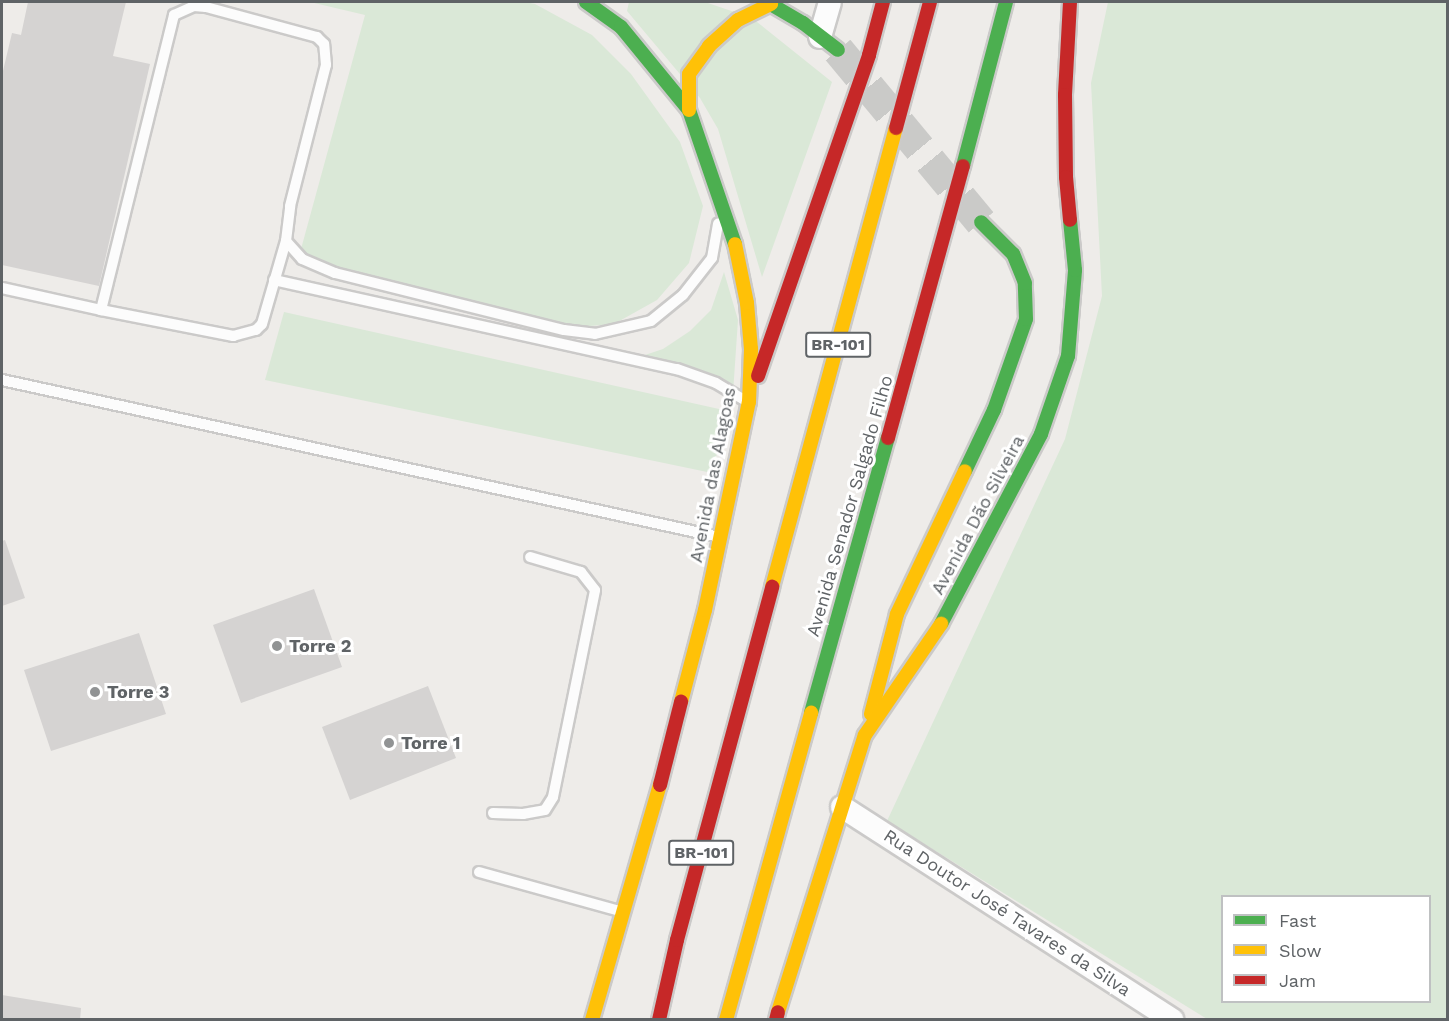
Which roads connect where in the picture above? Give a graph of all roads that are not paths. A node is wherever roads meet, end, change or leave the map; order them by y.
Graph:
1 (586, 2) edge
2 (770, 2) edge
3 (830, 2) edge
4 (883, 2) edge
5 (930, 2) edge
6 (1006, 2) edge
7 (1070, 2) edge
8 (616, 7) dead end
9 (621, 27) junction
10 (829, 43) joint
11 (689, 110) junction
12 (721, 200) junction
13 (981, 222) tunnel mouth
14 (286, 241) junction
15 (274, 280) junction
16 (2, 288) edge
17 (101, 310) junction
18 (2, 380) edge
19 (749, 402) junction
20 (719, 537) junction
21 (530, 557) dead end
22 (865, 735) junction
23 (842, 807) junction
24 (493, 813) dead end
25 (479, 872) dead end
26 (623, 911) junction
27 (777, 1016) edge
28 (592, 1020) edge
29 (658, 1020) edge
30 (726, 1020) edge
31 (1172, 1020) edge

1 - 9 main road, Avenida das Alagoas
2 - 10 main road
2 - 11 main road
3 - 10 street
4 - 19 main road
5 - 29 main road, BR-101
6 - 30 main road, Avenida Senador Salgado Filho
7 - 22 main road, Avenida Dão Silveira
8 - 9 main road
9 - 11 main road, Avenida das Alagoas
11 - 12 main road, Avenida das Alagoas
12 - 14 lane
12 - 19 main road, Avenida das Alagoas
13 - 22 main road
14 - 15 lane
14 - 17 lane
15 - 17 lane
15 - 19 lane
16 - 17 lane
18 - 20 lane
19 - 20 main road, Avenida das Alagoas
20 - 26 main road, Avenida das Alagoas
21 - 24 lane
22 - 23 main road, Avenida Dão Silveira
23 - 27 main road, Avenida Dão Silveira
23 - 31 street, Rua Doutor José Tavares da Silva
25 - 26 lane
26 - 28 main road

